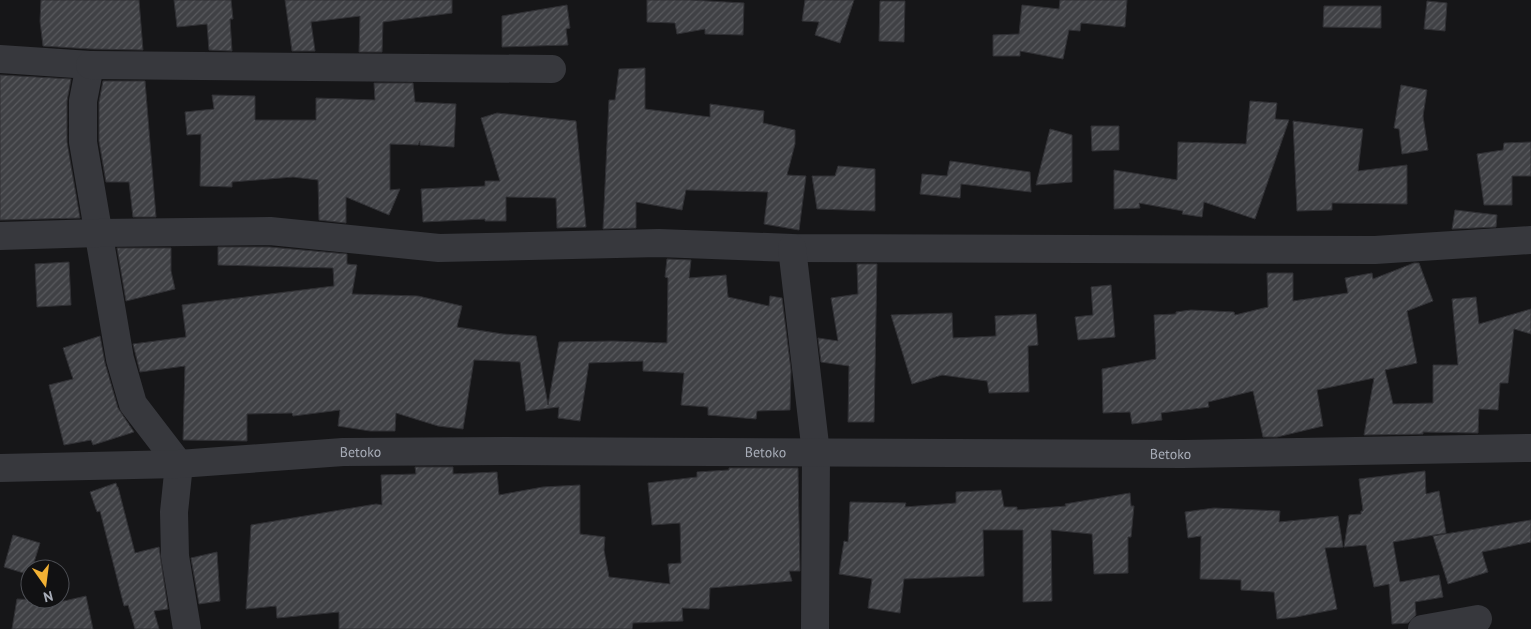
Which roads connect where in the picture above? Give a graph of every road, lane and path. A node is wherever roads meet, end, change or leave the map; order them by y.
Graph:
1 (0, 59) edge
2 (90, 65) junction
3 (552, 69) dead end
4 (99, 232) junction
5 (0, 236) edge
6 (1531, 240) edge
7 (792, 248) junction
8 (1531, 448) edge
9 (816, 453) junction
10 (179, 464) junction
11 (0, 468) edge
12 (1478, 619) dead end
13 (187, 629) edge
14 (815, 629) edge
15 (1422, 629) edge

1 - 2 street
2 - 3 street
2 - 4 street
4 - 5 street
4 - 7 street
4 - 10 street
6 - 7 street
7 - 9 street
8 - 9 street, Betoko
9 - 10 street, Betoko
9 - 14 street
10 - 11 street, Betoko
10 - 13 street
12 - 15 street

